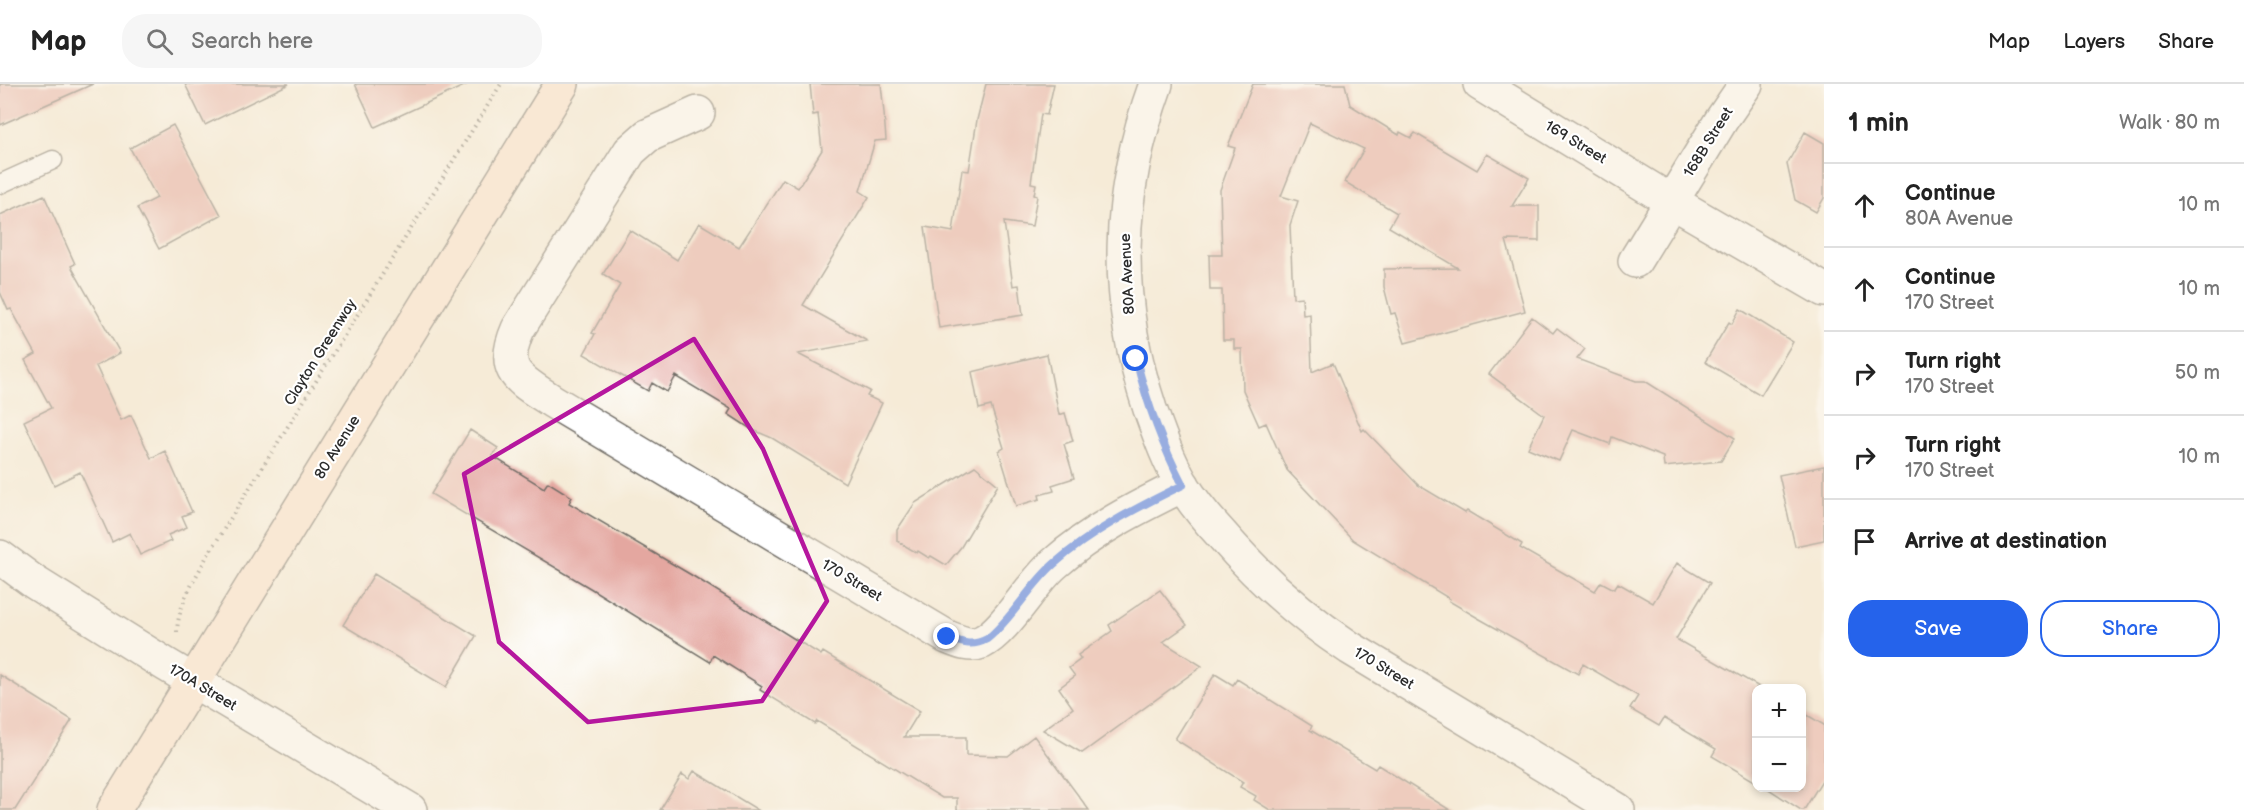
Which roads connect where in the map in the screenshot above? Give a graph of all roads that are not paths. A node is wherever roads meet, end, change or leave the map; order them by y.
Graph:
1 (561, 84) edge
2 (1156, 84) edge
3 (1480, 84) edge
4 (1746, 84) edge
5 (698, 113) dead end
6 (52, 160) dead end
7 (0, 184) edge
8 (1671, 201) junction
9 (1635, 261) dead end
10 (1824, 290) edge
11 (1157, 428) joint
12 (1183, 485) junction
13 (0, 556) edge
14 (193, 681) junction
15 (114, 810) edge
16 (410, 810) edge
17 (1618, 810) edge

1 - 14 main road, 80 Avenue
2 - 11 street, 80A Avenue
3 - 8 street, 169 Street
4 - 8 street, 168B Street
5 - 12 street, 170 Street
6 - 7 lane
8 - 9 street
8 - 10 street, 169 Street
11 - 12 street, 170 Street
12 - 17 street, 170 Street
13 - 14 street, 170A Street
14 - 15 main road, 80 Avenue
14 - 16 street, 170A Street

